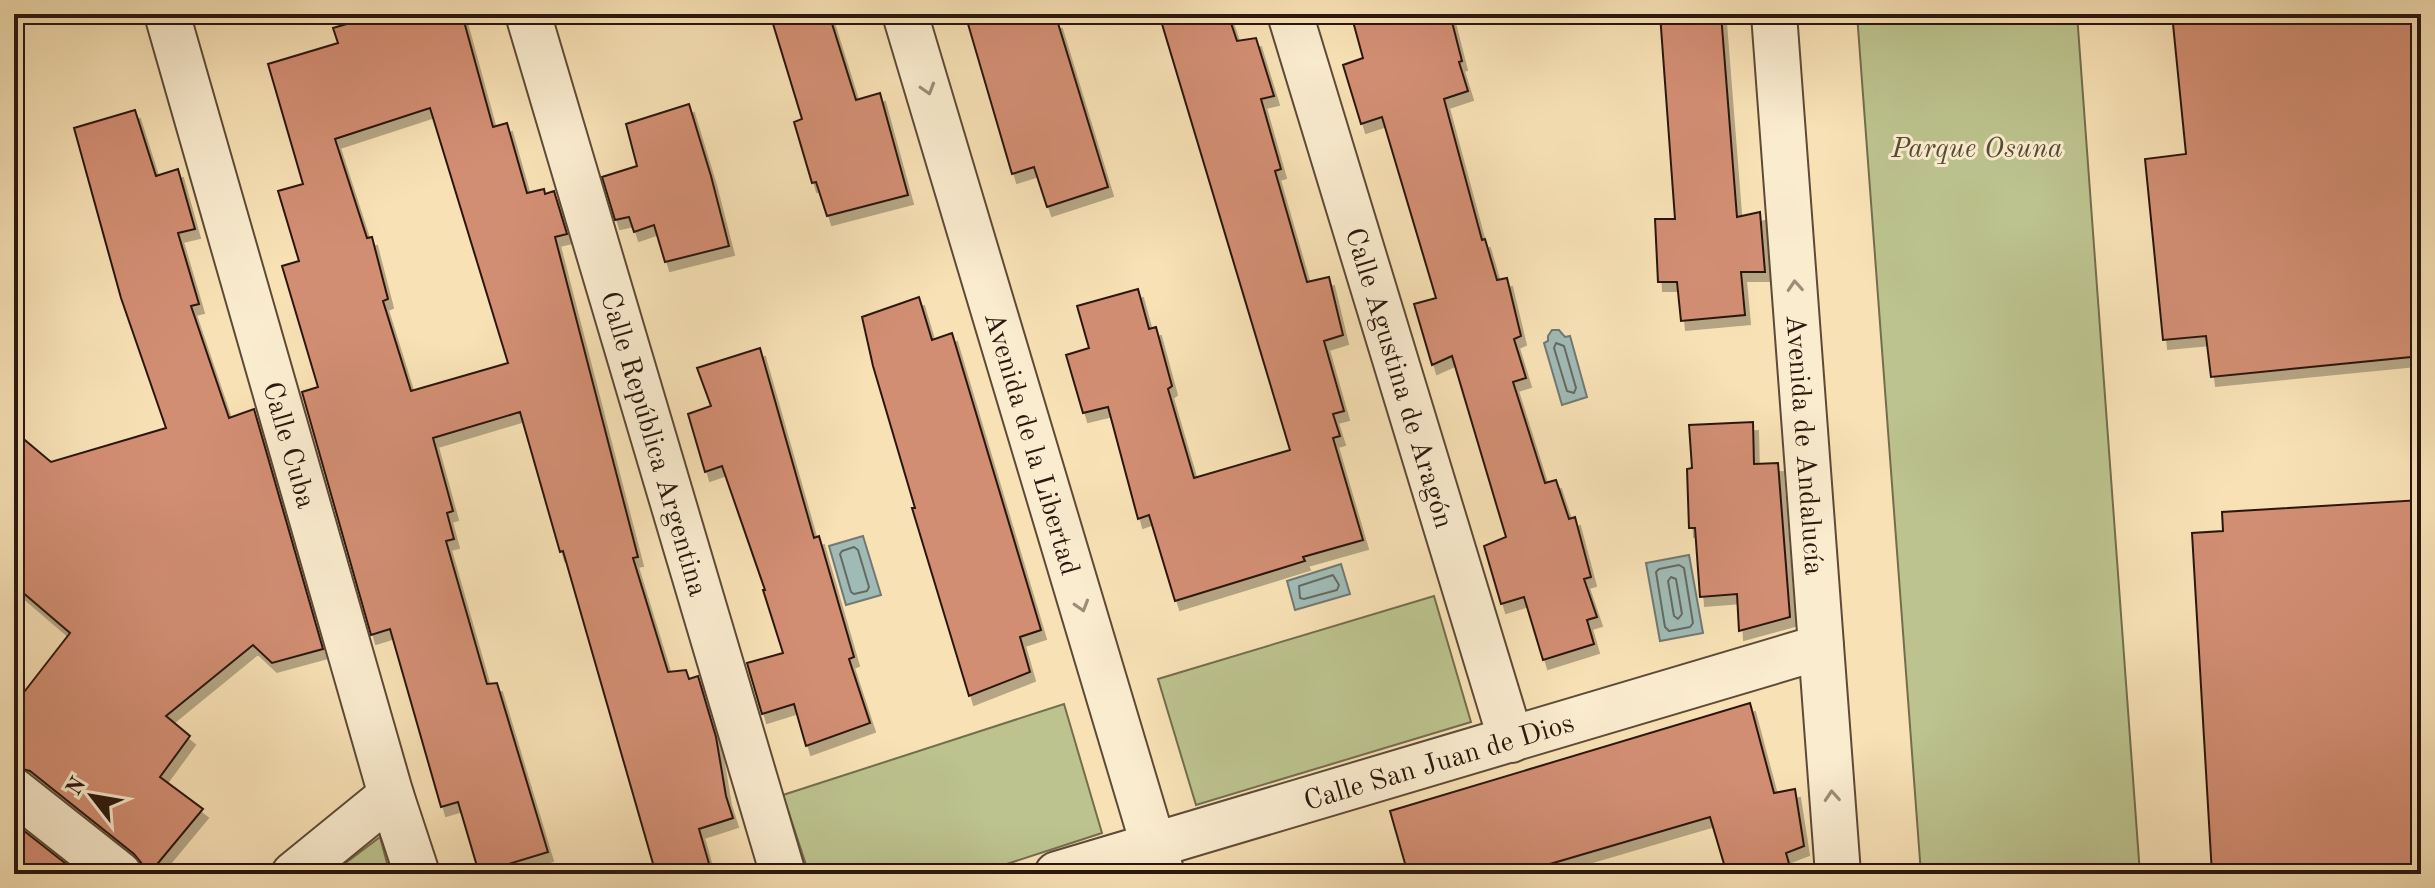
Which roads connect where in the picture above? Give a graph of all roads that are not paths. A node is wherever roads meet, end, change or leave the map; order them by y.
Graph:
1 (167, 14) edge
2 (528, 14) edge
3 (905, 14) edge
4 (1290, 14) edge
5 (1774, 14) edge
6 (1821, 647) junction
7 (1511, 740) junction
8 (14, 791) edge
9 (391, 795) junction
10 (1158, 859) edge
11 (119, 874) edge
12 (294, 874) edge
13 (417, 874) edge
14 (783, 874) edge
15 (1057, 874) edge
16 (1838, 874) edge

1 - 9 street, Calle Cuba
2 - 14 street, Calle República Argentina
3 -> 10 street, Avenida de la Libertad
4 - 7 street, Calle Agustina de Aragón
6 -> 5 street, Avenida de Andalucía
6 - 7 street, Calle San Juan de Dios
16 -> 6 street, Avenida de Andalucía
7 - 10 street, Calle San Juan de Dios
8 - 11 street
9 - 12 street
9 - 13 street, Calle Cuba
10 - 15 street, Calle San Juan de Dios

